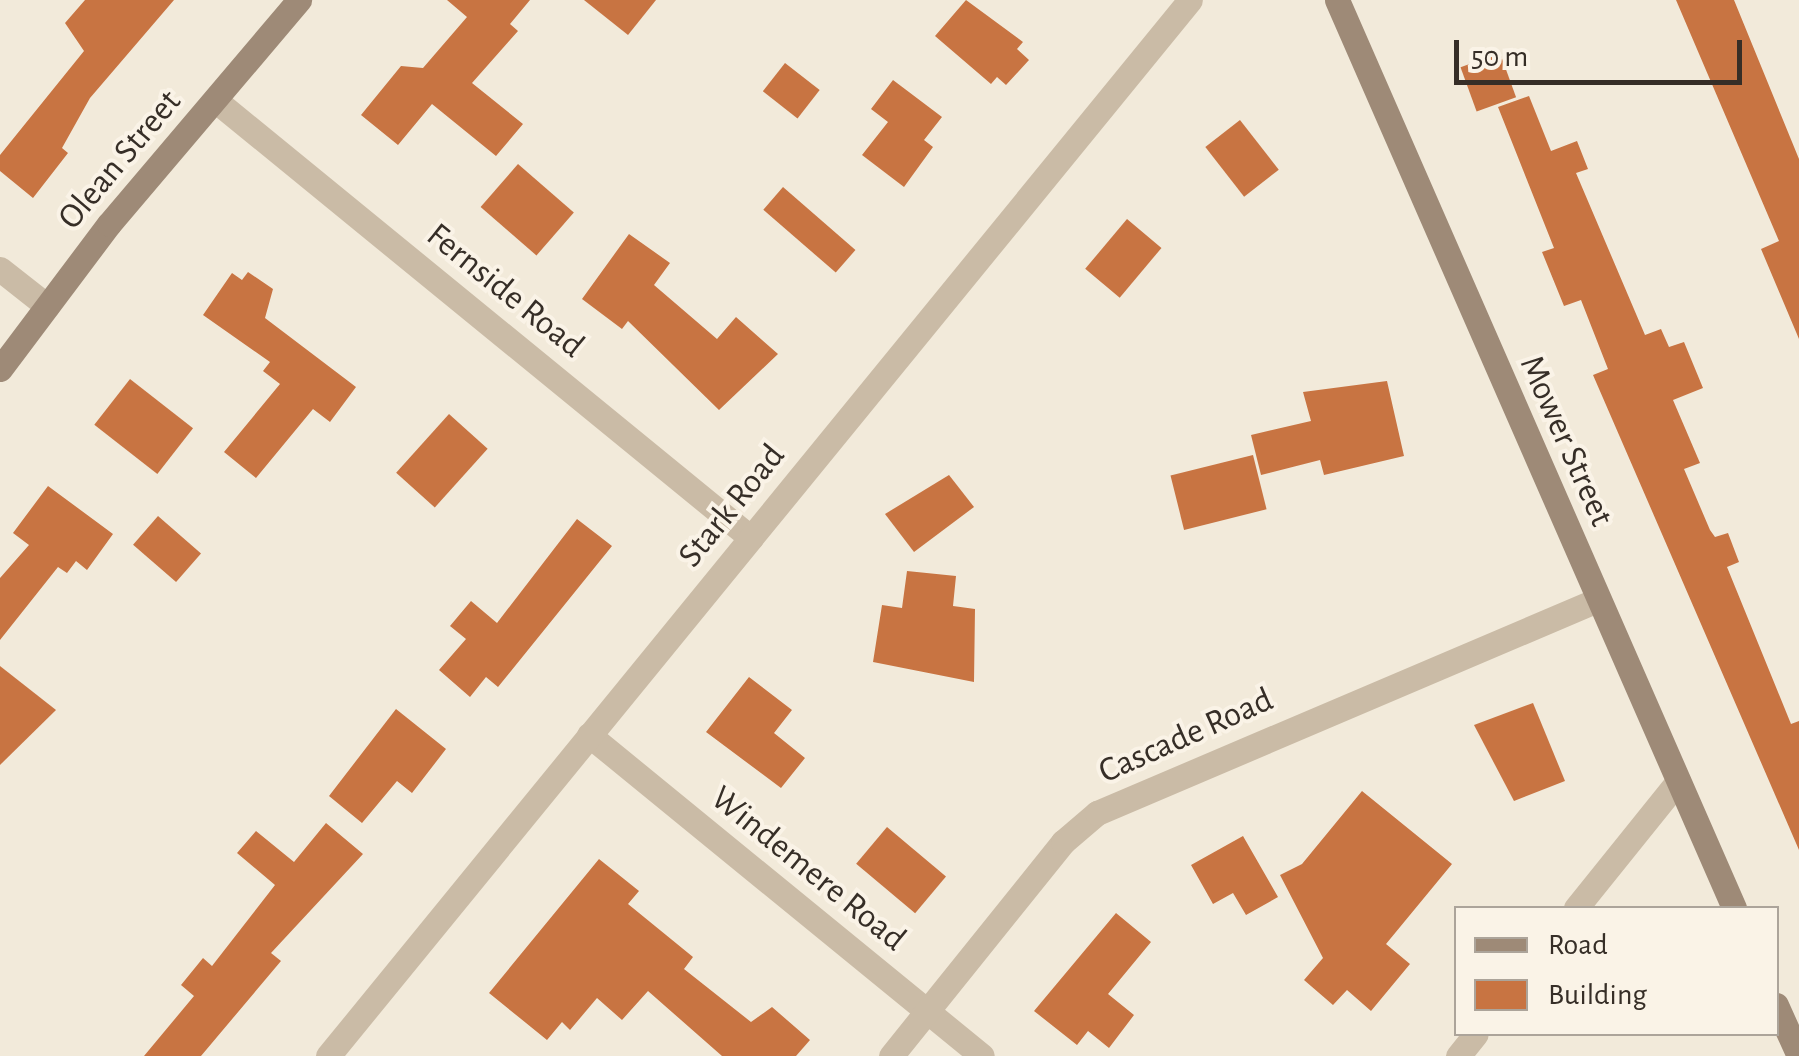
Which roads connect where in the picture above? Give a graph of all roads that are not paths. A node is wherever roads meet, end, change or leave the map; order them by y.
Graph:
1 (299, 0) edge
2 (1190, 0) edge
3 (1336, 0) edge
4 (214, 100) junction
5 (0, 269) edge
6 (47, 306) junction
7 (0, 368) edge
8 (751, 538) junction
9 (1597, 600) junction
10 (590, 736) junction
11 (1678, 781) junction
12 (1578, 906) edge
13 (1733, 906) edge
14 (927, 1011) junction
15 (1779, 1013) edge
16 (1474, 1036) edge
17 (328, 1056) edge
18 (892, 1056) edge
19 (982, 1056) edge
20 (1458, 1056) edge
21 (1799, 1056) edge

1 - 4 street, Olean Street
2 - 8 street, Stark Road
3 - 9 street, Mower Street
4 - 6 street, Olean Street
4 - 8 street, Fernside Road
5 - 6 street
6 - 7 street, Olean Street
8 - 10 street, Stark Road
9 - 11 street, Mower Street
9 - 14 street, Cascade Road
10 - 14 street, Windemere Road
10 - 17 street, Stark Road
11 - 12 street
11 - 13 street, Mower Street
14 - 18 street, Cascade Road
14 - 19 street, Windemere Road
15 - 21 street
16 - 20 street

